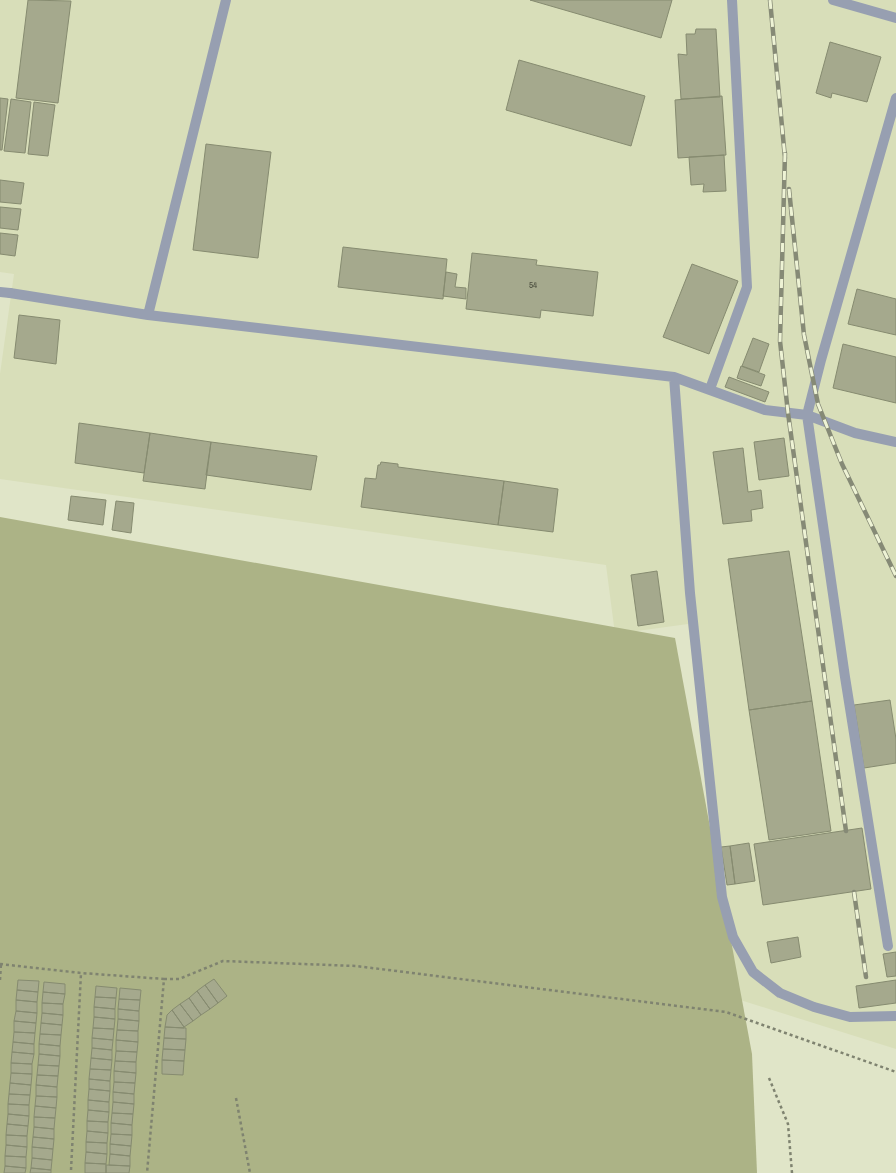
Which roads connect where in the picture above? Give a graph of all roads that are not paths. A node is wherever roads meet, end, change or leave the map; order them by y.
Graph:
1 (226, 0) edge
2 (732, 0) edge
3 (833, 0) edge
4 (896, 18) edge
5 (896, 98) edge
6 (5, 293) edge
7 (148, 315) junction
8 (674, 377) junction
9 (710, 389) junction
10 (807, 415) junction
11 (896, 442) edge
12 (888, 946) dead end
13 (896, 1016) edge

1 - 7 lane
2 - 9 lane
3 - 4 lane
5 - 10 lane
6 - 7 lane
7 - 8 lane
8 - 9 lane
8 - 13 lane
9 - 10 lane
10 - 11 lane
10 - 12 lane

